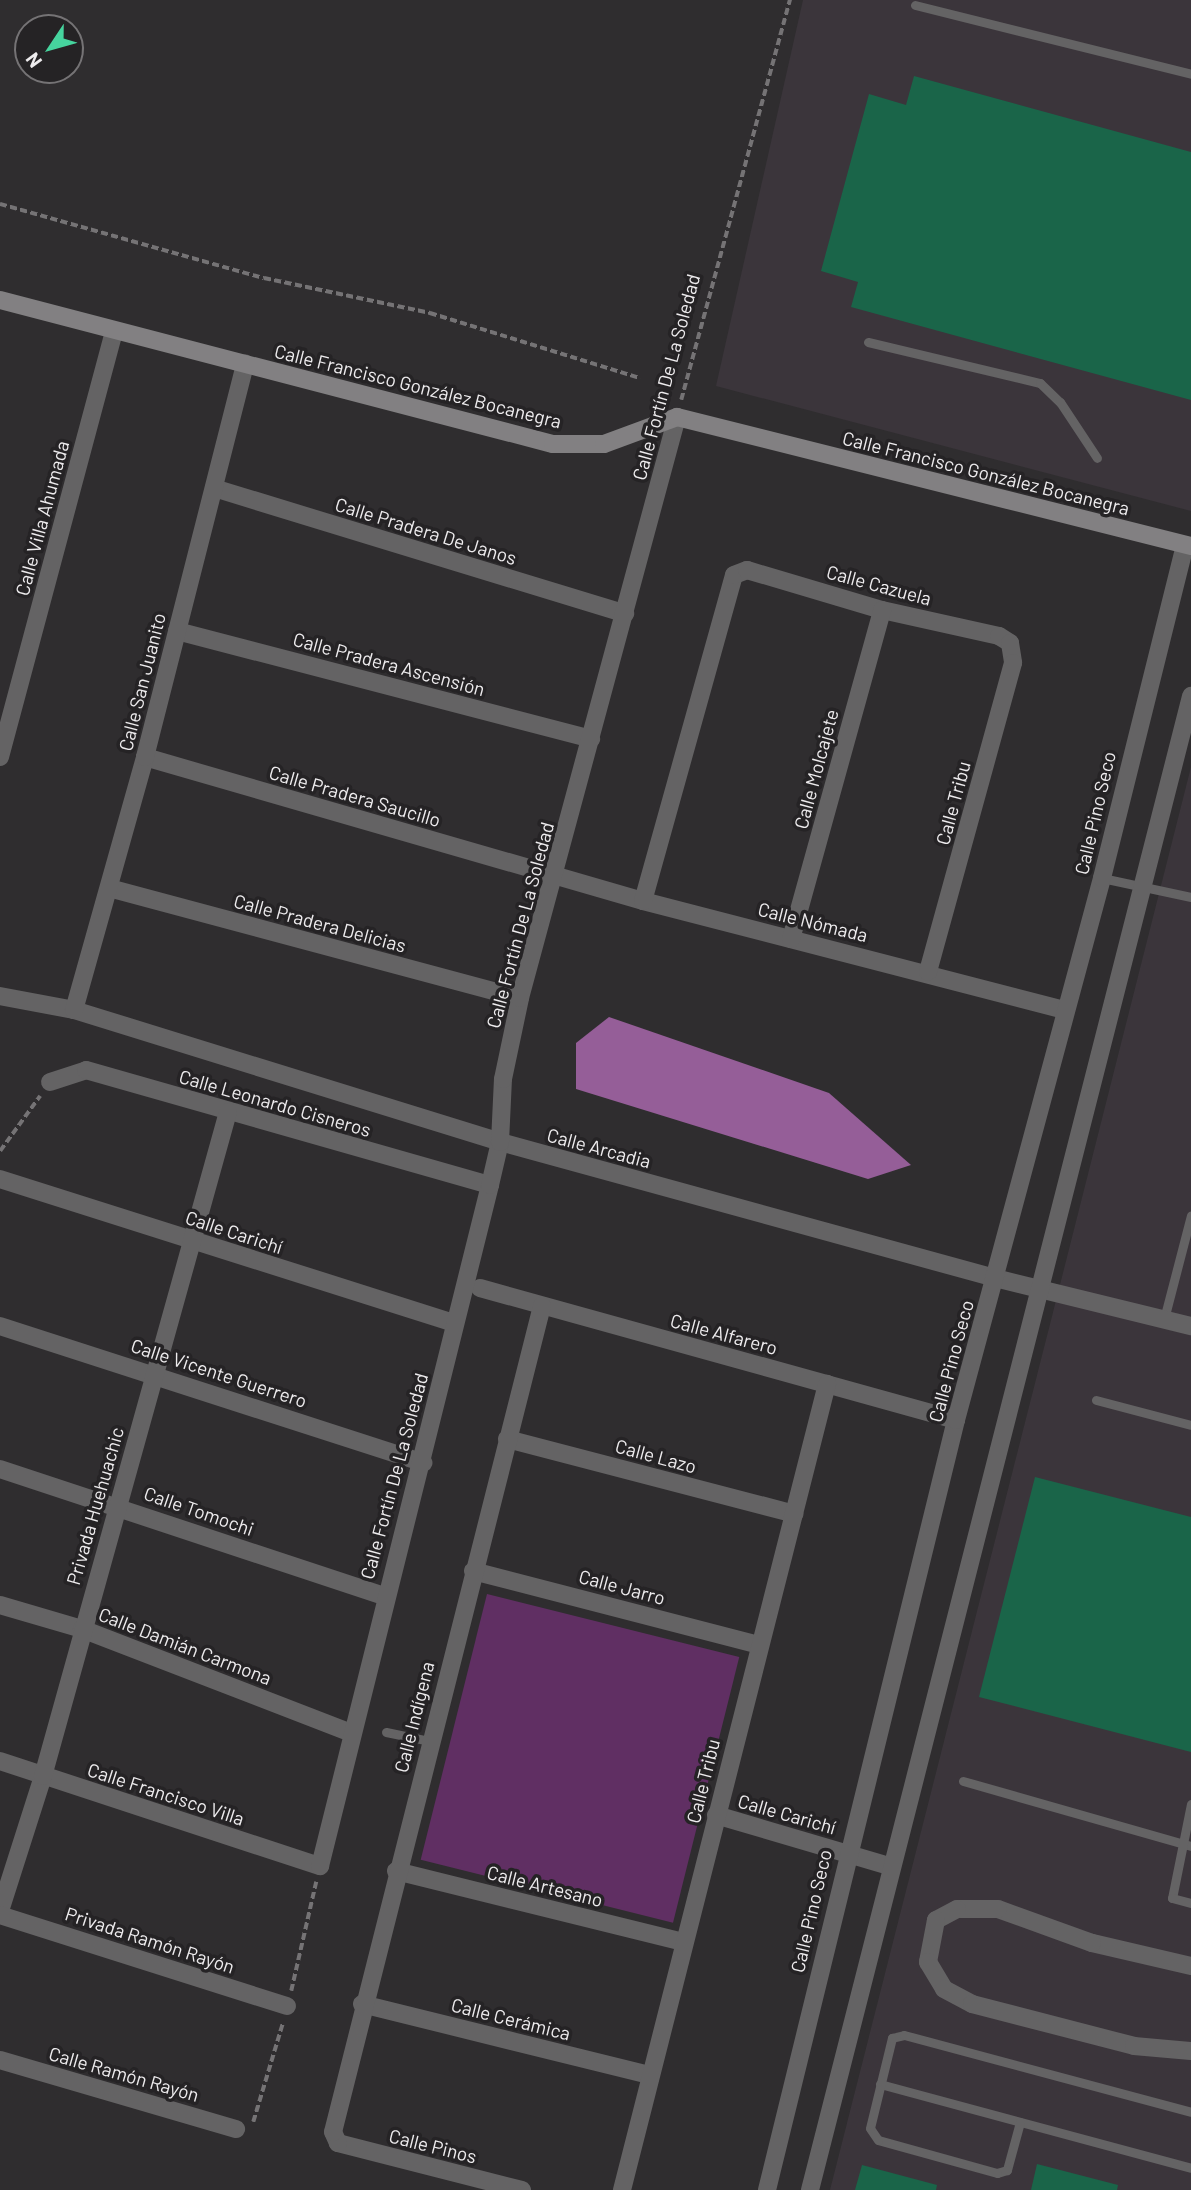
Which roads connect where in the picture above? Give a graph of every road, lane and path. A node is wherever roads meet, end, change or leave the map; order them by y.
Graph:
1 (790, 0) edge
2 (915, 5) dead end
3 (1191, 74) edge
4 (0, 204) edge
5 (0, 300) edge
6 (114, 331) junction
7 (868, 342) dead end
8 (245, 364) junction
9 (640, 378) dead end
10 (677, 417) junction
11 (1097, 458) dead end
12 (214, 488) junction
13 (1188, 546) edge
14 (882, 610) junction
15 (625, 614) junction
16 (177, 631) junction
17 (1010, 643) joint
18 (1191, 696) edge
19 (591, 739) junction
20 (0, 757) edge
21 (145, 757) junction
22 (553, 876) junction
23 (1102, 878) junction
24 (1143, 883) junction
25 (109, 888) junction
26 (1191, 897) edge
27 (643, 901) junction
28 (791, 939) junction
29 (928, 972) junction
30 (0, 996) edge
31 (520, 998) junction
32 (74, 1010) junction
33 (1063, 1010) junction
34 (50, 1082) joint
35 (228, 1112) junction
36 (500, 1142) junction
37 (0, 1151) edge
38 (0, 1180) edge
39 (490, 1185) junction
40 (1191, 1215) edge
41 (190, 1240) junction
42 (1187, 1246) edge
43 (995, 1278) junction
44 (480, 1288) dead end
45 (1038, 1288) junction
46 (542, 1306) junction
47 (1164, 1319) junction
48 (455, 1324) junction
49 (0, 1326) edge
50 (1191, 1326) edge
51 (153, 1372) junction
52 (827, 1384) junction
53 (1096, 1399) dead end
54 (956, 1420) junction
55 (1191, 1425) edge
56 (507, 1439) junction
57 (423, 1463) junction
58 (0, 1469) edge
59 (118, 1506) junction
60 (794, 1514) junction
61 (474, 1570) junction
62 (384, 1597) junction
63 (0, 1605) edge
64 (82, 1629) junction
65 (760, 1645) junction
66 (386, 1732) dead end
67 (352, 1733) junction
68 (430, 1741) junction
69 (0, 1761) edge
70 (43, 1776) junction
71 (962, 1781) dead end
72 (1191, 1804) edge
73 (716, 1815) junction
74 (1180, 1843) junction
75 (1191, 1846) edge
76 (847, 1853) junction
77 (320, 1866) joint
78 (889, 1866) junction
79 (396, 1871) junction
80 (1191, 1903) edge
81 (0, 1913) edge
82 (683, 1942) junction
83 (1191, 1966) edge
84 (362, 2004) junction
85 (287, 2006) dead end
86 (1191, 2052) edge
87 (0, 2060) edge
88 (649, 2075) junction
89 (880, 2084) junction
90 (1191, 2112) edge
91 (1020, 2122) junction
92 (236, 2129) dead end
93 (333, 2140) joint
94 (1191, 2168) edge
95 (523, 2190) edge
96 (622, 2190) edge
97 (767, 2190) edge
98 (810, 2190) edge

1 - 10 path, Calle Fortín De La Soledad
2 - 3 lane
4 - 9 path
5 - 6 street, Calle Francisco González Bocanegra
6 - 8 street, Calle Francisco González Bocanegra
6 - 20 street, Calle Villa Ahumada
7 - 11 lane
8 - 10 street, Calle Francisco González Bocanegra
8 - 12 street, Calle San Juanito
10 - 13 street, Calle Francisco González Bocanegra
10 - 15 street, Calle Fortín De La Soledad
12 - 15 street, Calle Pradera De Janos
12 - 16 street, Calle San Juanito
13 - 23 street, Calle Pino Seco
14 - 17 street, Calle Cazuela
14 - 27 street, Calle Cazuela
14 - 28 street, Calle Molcajete
15 - 19 street, Calle Fortín De La Soledad
16 - 19 street, Calle Pradera Ascensión
16 - 21 street, Calle San Juanito
17 - 29 street, Calle Tribu
18 - 24 street
19 - 22 street, Calle Fortín De La Soledad
21 - 22 street, Calle Pradera Saucillo
21 - 25 street, Calle San Juanito
22 - 27 street, Calle Nómada
22 - 31 street, Calle Fortín De La Soledad
23 - 24 lane
23 - 33 street, Calle Pino Seco
24 - 26 lane
24 - 45 street
25 - 31 street, Calle Pradera Delicias
25 - 32 street, Calle San Juanito
27 - 28 street, Calle Nómada
28 - 29 street, Calle Nómada
29 - 33 street, Calle Nómada
30 - 32 street, Calle Arcadia
31 - 36 street, Calle Fortín De La Soledad
32 - 36 street, Calle Arcadia
33 - 43 street, Calle Pino Seco
34 - 35 street, Calle Leonardo Cisneros
34 - 37 path
35 - 39 street, Calle Leonardo Cisneros
35 - 41 street, Privada Huehuachic
36 - 39 street, Calle Fortín De La Soledad
36 - 43 street, Calle Arcadia
38 - 41 street, Calle Carichí
39 - 48 street, Calle Fortín De La Soledad
40 - 42 lane
41 - 48 street, Calle Carichí
41 - 51 street, Privada Huehuachic
42 - 47 lane
43 - 45 street, Calle Arcadia
43 - 54 street, Calle Pino Seco
44 - 46 street, Calle Alfarero
45 - 47 street, Calle Arcadia
45 - 78 street
46 - 52 street, Calle Alfarero
46 - 56 street, Calle Indígena
47 - 50 street, Calle Arcadia
48 - 57 street, Calle Fortín De La Soledad
49 - 51 street, Calle Vicente Guerrero
51 - 57 street, Calle Vicente Guerrero
51 - 59 street, Privada Huehuachic
52 - 54 street, Calle Alfarero
52 - 60 street, Calle Tribu
53 - 55 lane
54 - 76 street, Calle Pino Seco
56 - 60 street, Calle Lazo
56 - 61 street, Calle Indígena
57 - 62 street, Calle Fortín De La Soledad
58 - 59 street, Calle Tomochi
59 - 62 street, Calle Tomochi
59 - 64 street, Privada Huehuachic
60 - 65 street, Calle Tribu
61 - 65 street, Calle Jarro
61 - 68 street, Calle Indígena
62 - 67 street, Calle Fortín De La Soledad
63 - 64 street, Calle Damián Carmona
64 - 67 street, Calle Damián Carmona
64 - 70 street, Privada Huehuachic
65 - 73 street, Calle Tribu
66 - 68 lane
67 - 77 street, Calle Fortín De La Soledad
68 - 79 street, Calle Indígena
69 - 70 street, Calle Francisco Villa
70 - 77 street, Calle Francisco Villa
70 - 81 street, Privada Huehuachic
71 - 74 lane
72 - 74 lane
73 - 76 street, Calle Carichí
73 - 82 street, Calle Tribu
74 - 75 lane
74 - 80 lane
76 - 78 street, Calle Carichí
76 - 97 street, Calle Pino Seco
78 - 98 street
79 - 82 street, Calle Artesano
79 - 84 street, Calle Indígena
81 - 85 street, Privada Ramón Rayón
82 - 88 street, Calle Tribu
83 - 86 street
84 - 88 street, Calle Cerámica
84 - 93 street, Calle Indígena
87 - 92 street, Calle Ramón Rayón
88 - 96 street, Calle Tribu
89 - 90 lane
89 - 91 lane
89 - 91 lane
91 - 94 lane
93 - 95 street, Calle Pinos

